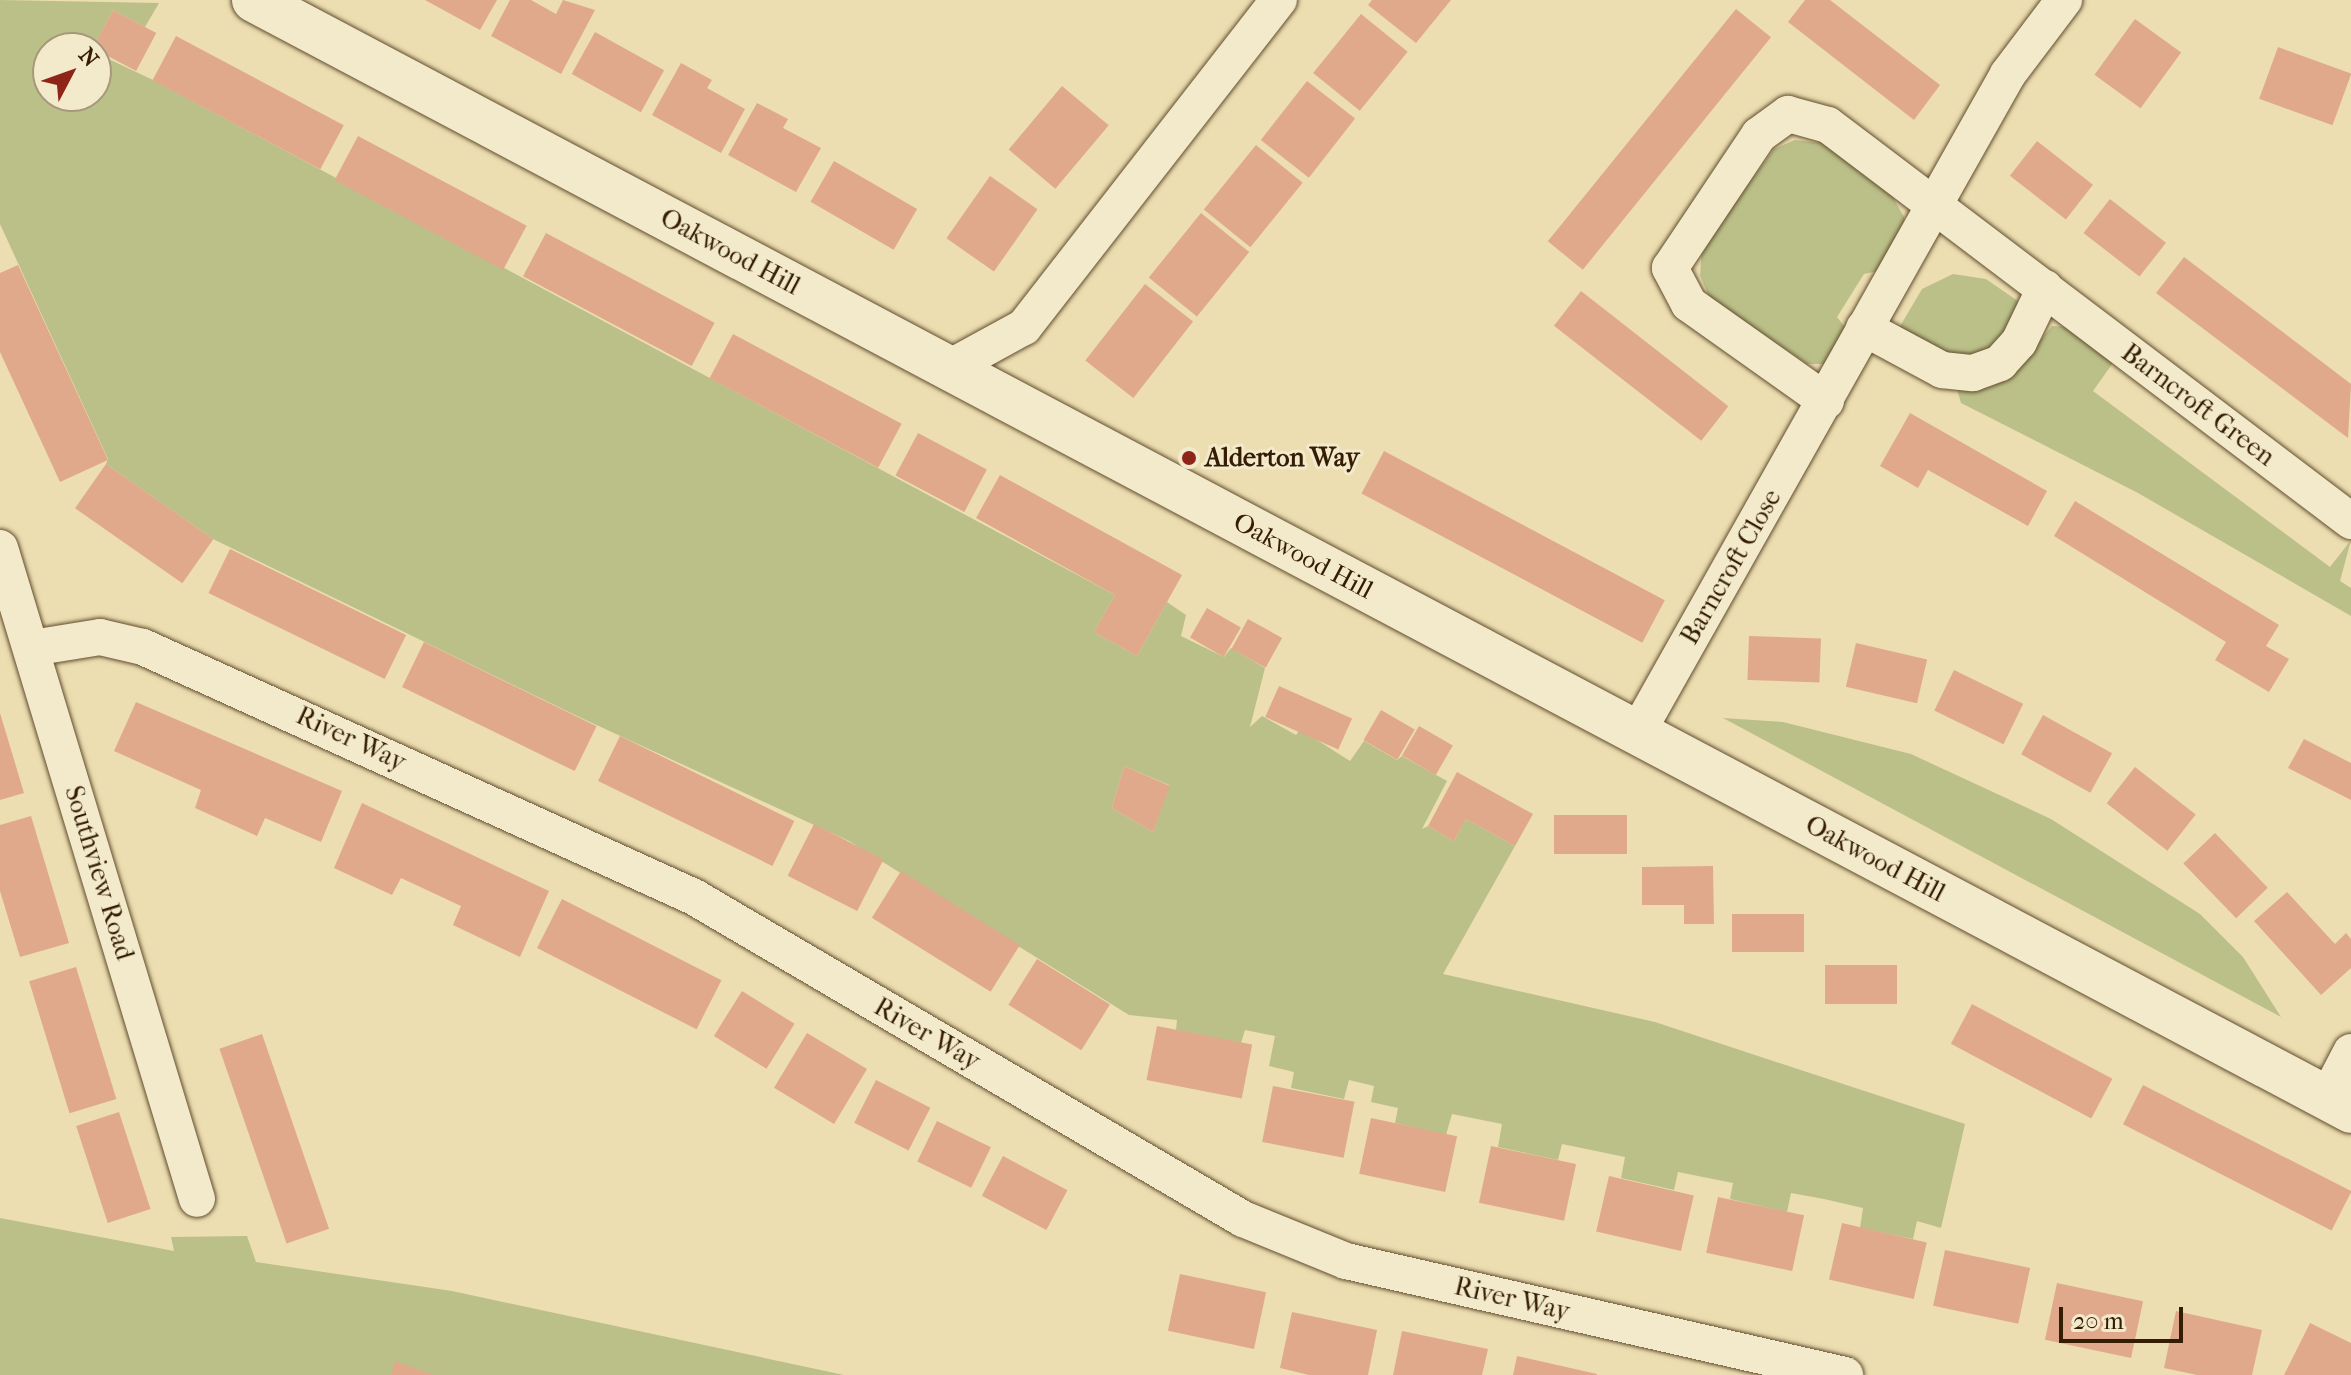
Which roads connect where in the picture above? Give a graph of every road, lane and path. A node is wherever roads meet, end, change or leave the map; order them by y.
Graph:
1 (254, 0) edge
2 (1279, 0) edge
3 (2064, 0) edge
4 (1935, 207) junction
5 (2045, 288) junction
6 (1864, 328) junction
7 (949, 368) junction
8 (1826, 401) junction
9 (2351, 521) edge
10 (0, 548) edge
11 (32, 648) junction
12 (1637, 733) junction
13 (2351, 1052) edge
14 (2339, 1105) edge
15 (197, 1199) dead end
16 (1845, 1375) edge

1 - 7 street, Oakwood Hill
2 - 7 street
3 - 4 street, Barncroft Close
4 - 5 street, Barncroft Green
4 - 6 street, Barncroft Close
4 - 8 street
5 - 6 street
5 - 9 street, Barncroft Green
6 - 8 street, Barncroft Close
7 - 12 street, Oakwood Hill
8 - 12 street, Barncroft Close
10 - 11 street, Southview Road
11 - 15 street, Southview Road
11 - 16 street, River Way
12 - 14 street, Oakwood Hill
13 - 14 street

